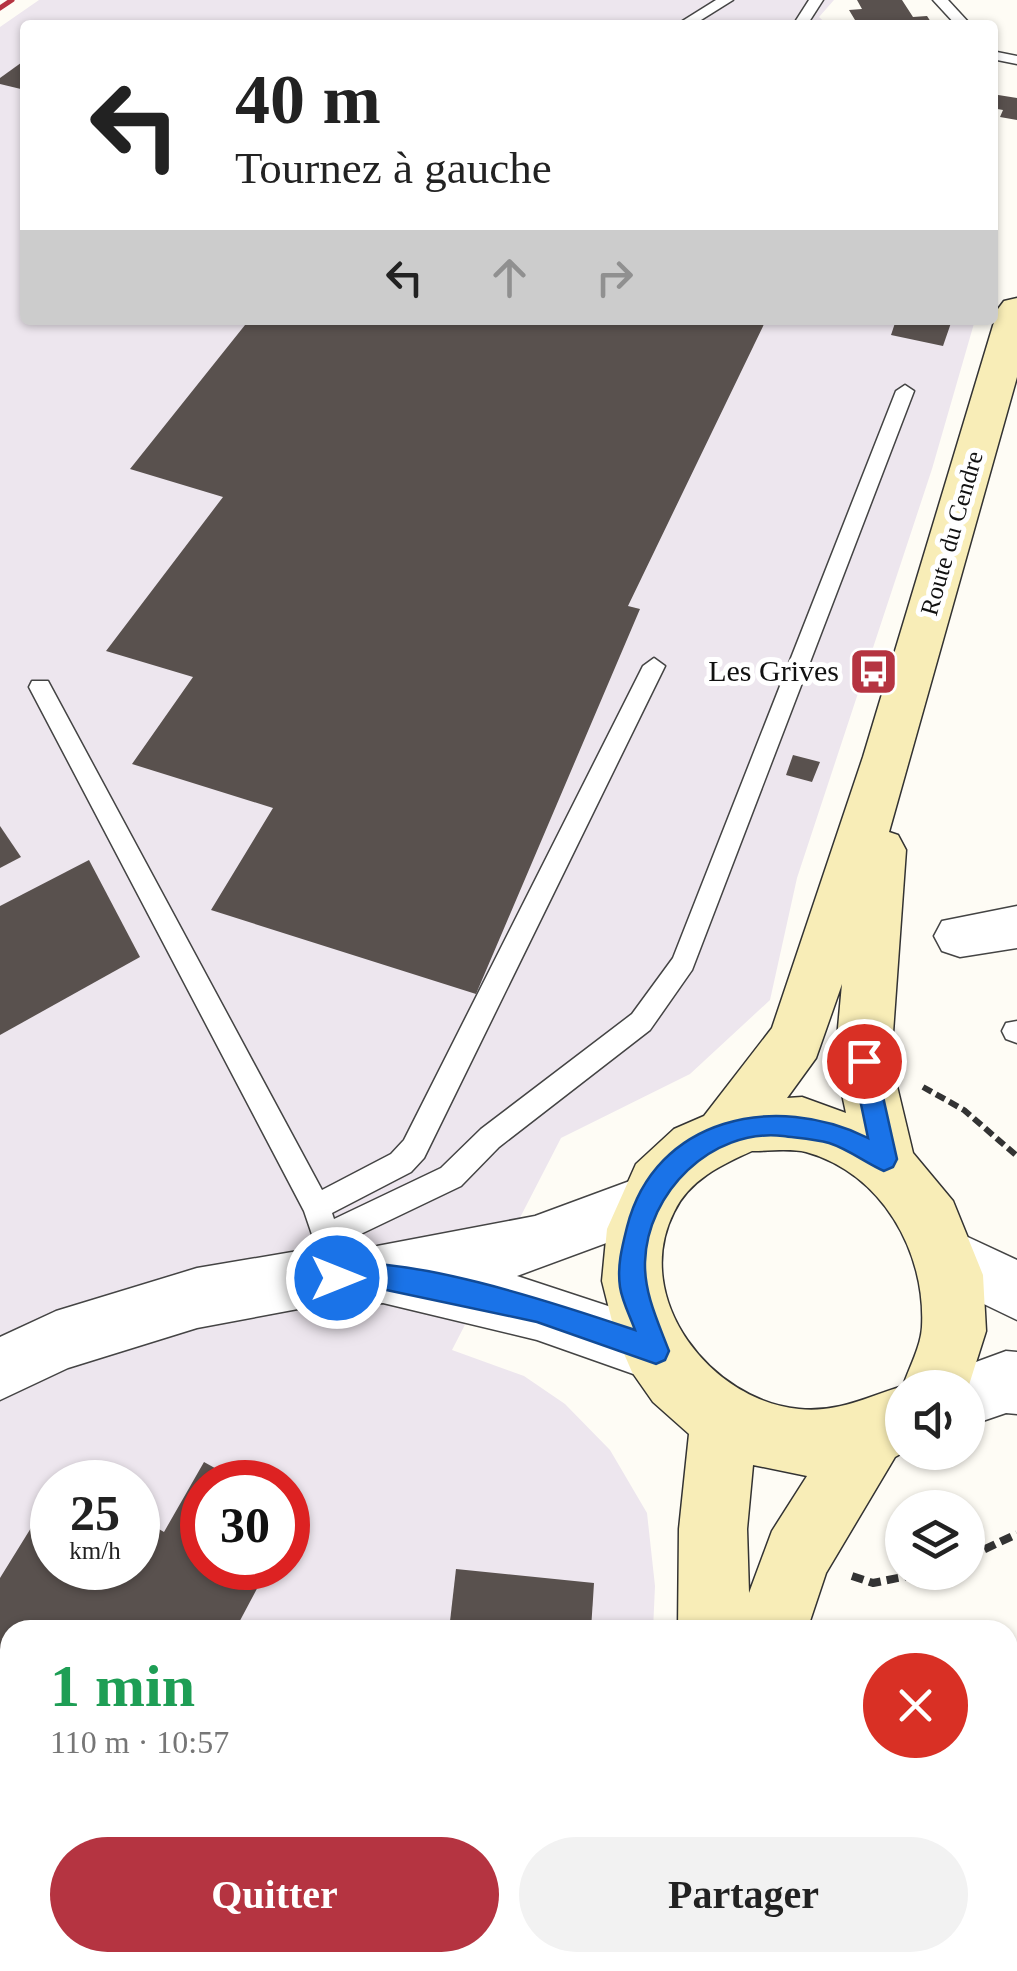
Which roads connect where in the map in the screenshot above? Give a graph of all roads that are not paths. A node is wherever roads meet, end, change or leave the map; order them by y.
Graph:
1 (726, 0) edge
2 (940, 0) edge
3 (692, 20) edge
4 (959, 20) edge
5 (1017, 309) edge
6 (905, 392) dead end
7 (654, 666) dead end
8 (40, 687) dead end
9 (888, 757) junction
10 (1017, 927) edge
11 (960, 936) dead end
12 (726, 1132) junction
13 (884, 1159) junction
14 (646, 1202) junction
15 (316, 1207) junction
16 (957, 1261) junction
17 (347, 1263) junction
18 (1017, 1291) edge
19 (656, 1351) junction
20 (0, 1368) edge
21 (944, 1370) edge
22 (1017, 1384) edge
23 (985, 1389) edge
24 (724, 1419) junction
25 (885, 1428) edge
26 (885, 1429) edge
27 (714, 1620) edge
28 (774, 1620) edge

1 - 3 lane
2 - 4 lane
5 - 9 main road, Route du Cendre
6 - 17 lane
7 - 15 lane
8 - 15 lane
9 - 12 main road, Route du Cendre
9 - 13 main road, Route du Cendre
10 - 11 street
12 - 13 main road
12 - 14 main road
13 - 16 main road
14 - 17 street
14 - 19 main road
15 - 17 lane
16 - 18 street
16 - 21 main road
17 - 19 street
17 - 20 street
19 - 24 main road
22 - 23 street
24 - 25 main road
24 - 27 main road
26 - 28 main road

